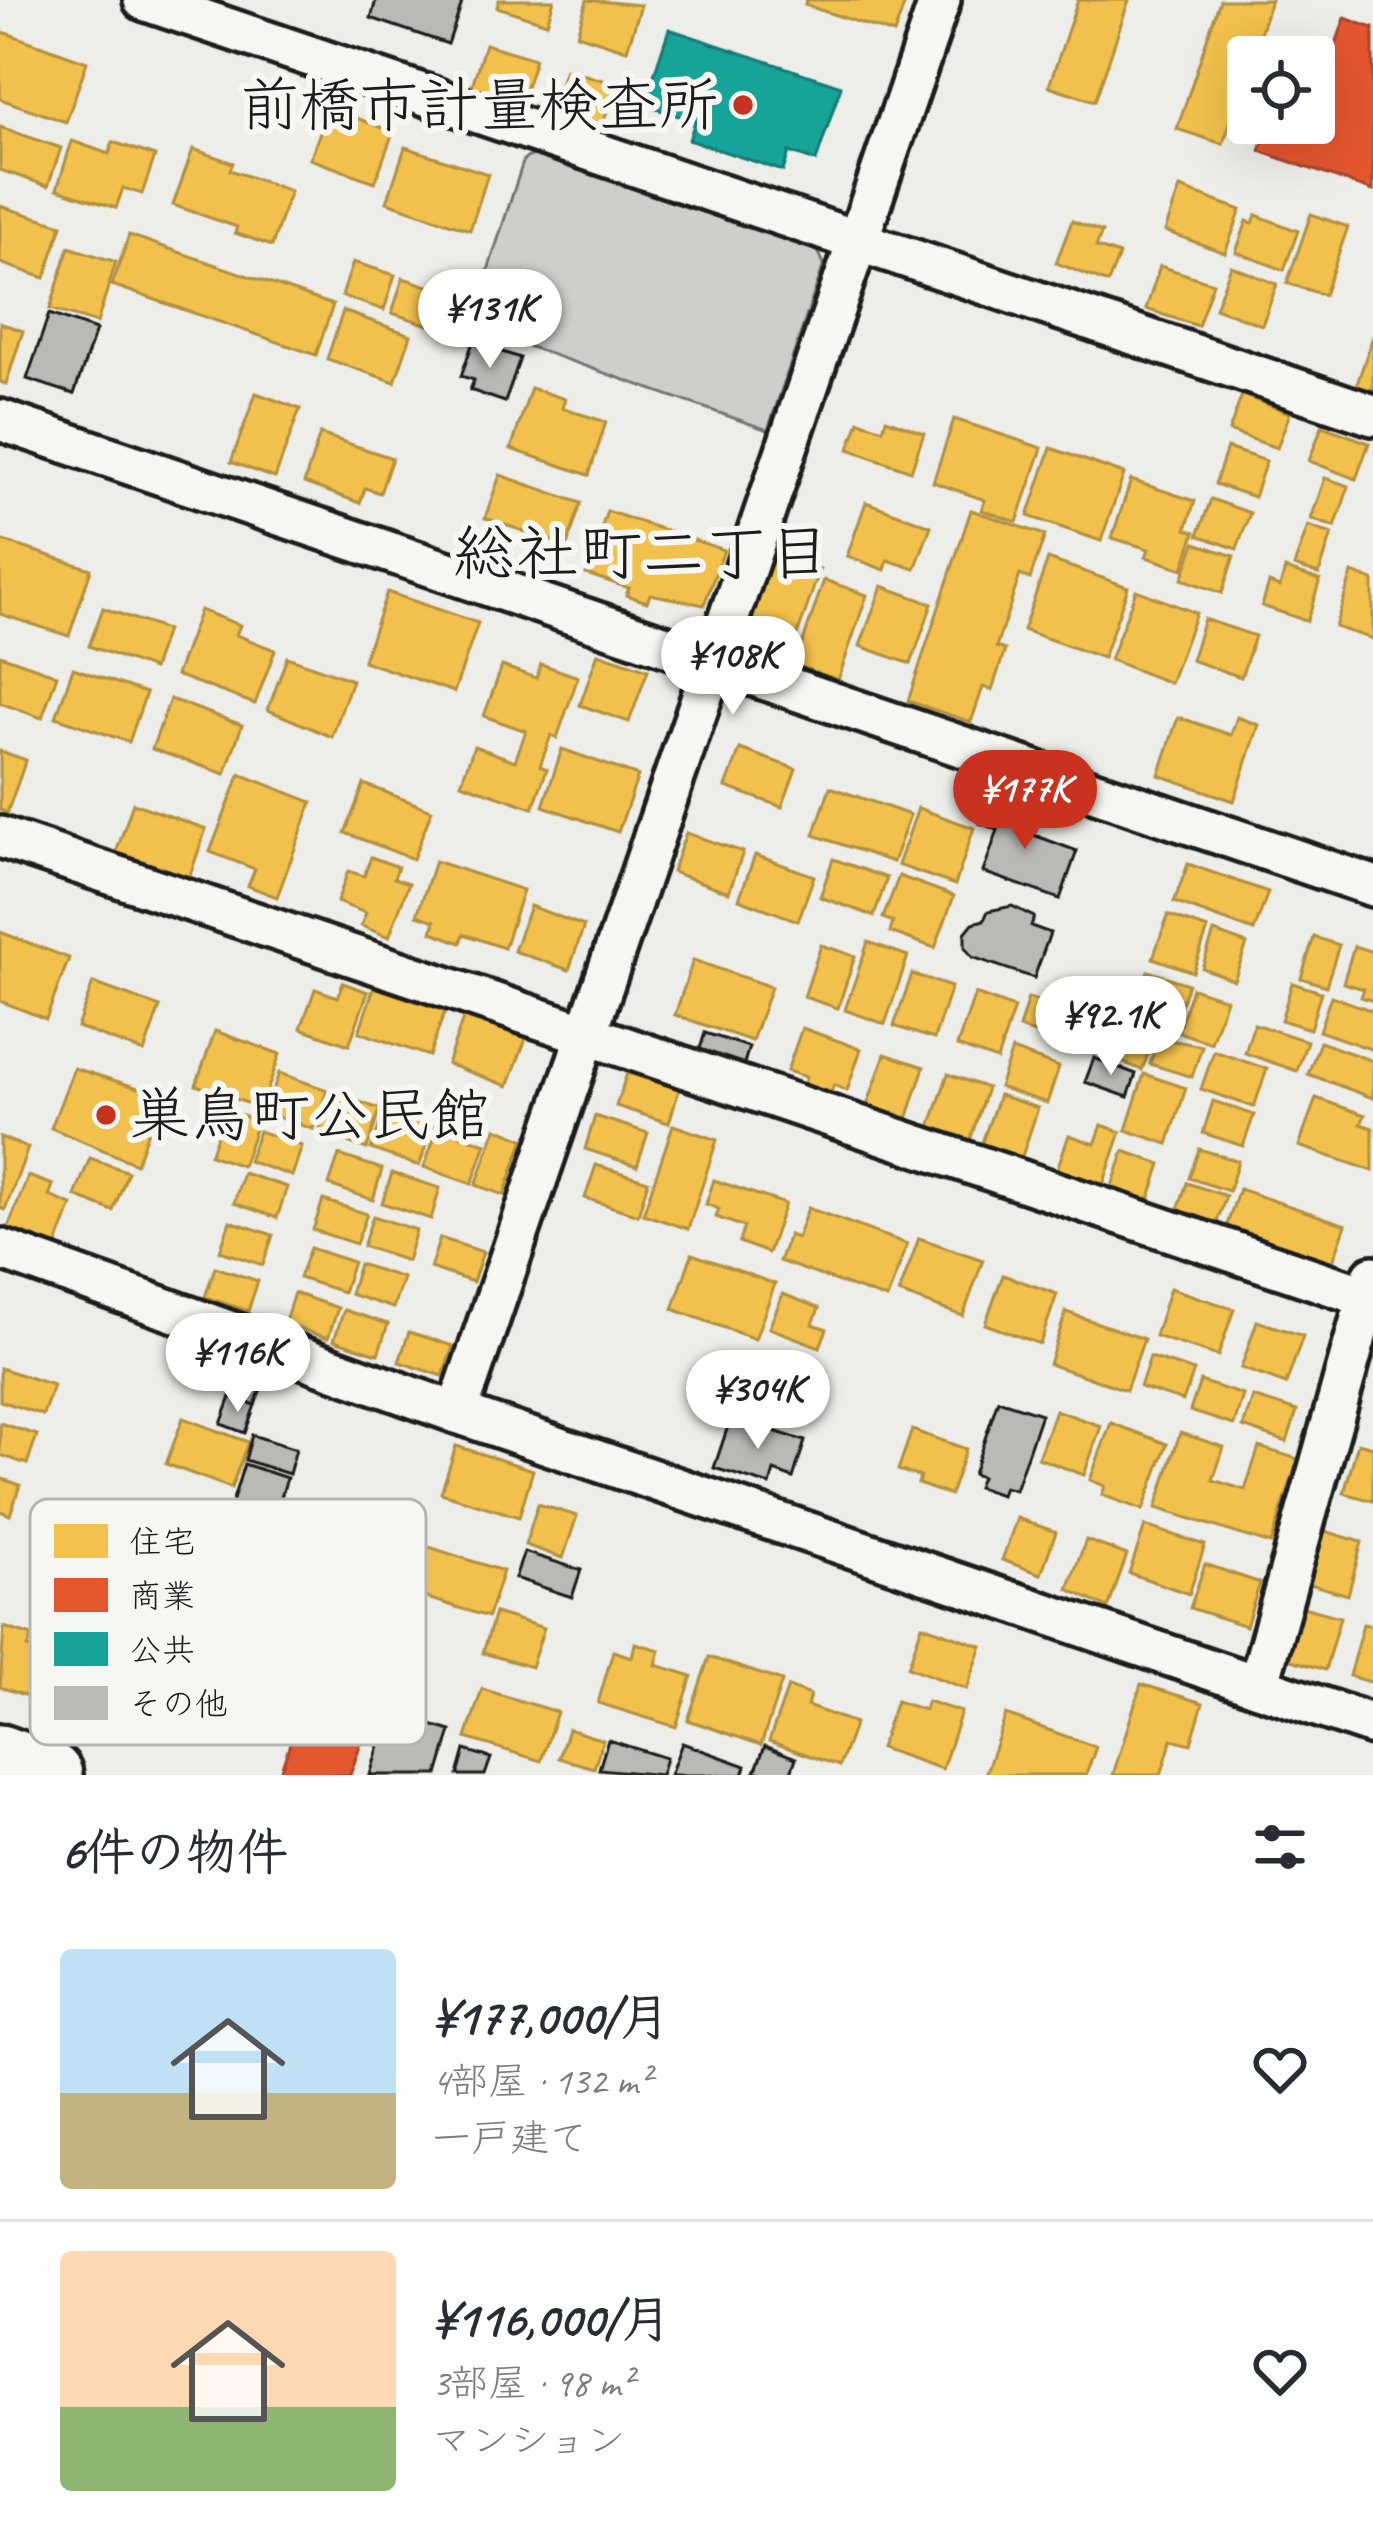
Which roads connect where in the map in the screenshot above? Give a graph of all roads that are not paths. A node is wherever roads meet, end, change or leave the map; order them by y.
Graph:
1 (144, 0) edge
2 (940, 0) edge
3 (859, 242) junction
4 (1373, 415) edge
5 (0, 420) edge
6 (711, 664) junction
7 (0, 838) edge
8 (1373, 886) edge
9 (589, 1034) junction
10 (0, 1250) edge
11 (1370, 1286) edge
12 (458, 1413) junction
13 (1258, 1685) junction
14 (1373, 1725) edge
15 (0, 1757) edge
16 (50, 1775) edge

1 - 3 street
2 - 3 street
3 - 4 street
3 - 6 street
5 - 6 street
6 - 8 street
6 - 9 street
7 - 9 street
9 - 11 street
9 - 12 street
10 - 12 street
11 - 13 street
12 - 13 street
13 - 14 street
15 - 16 main road

